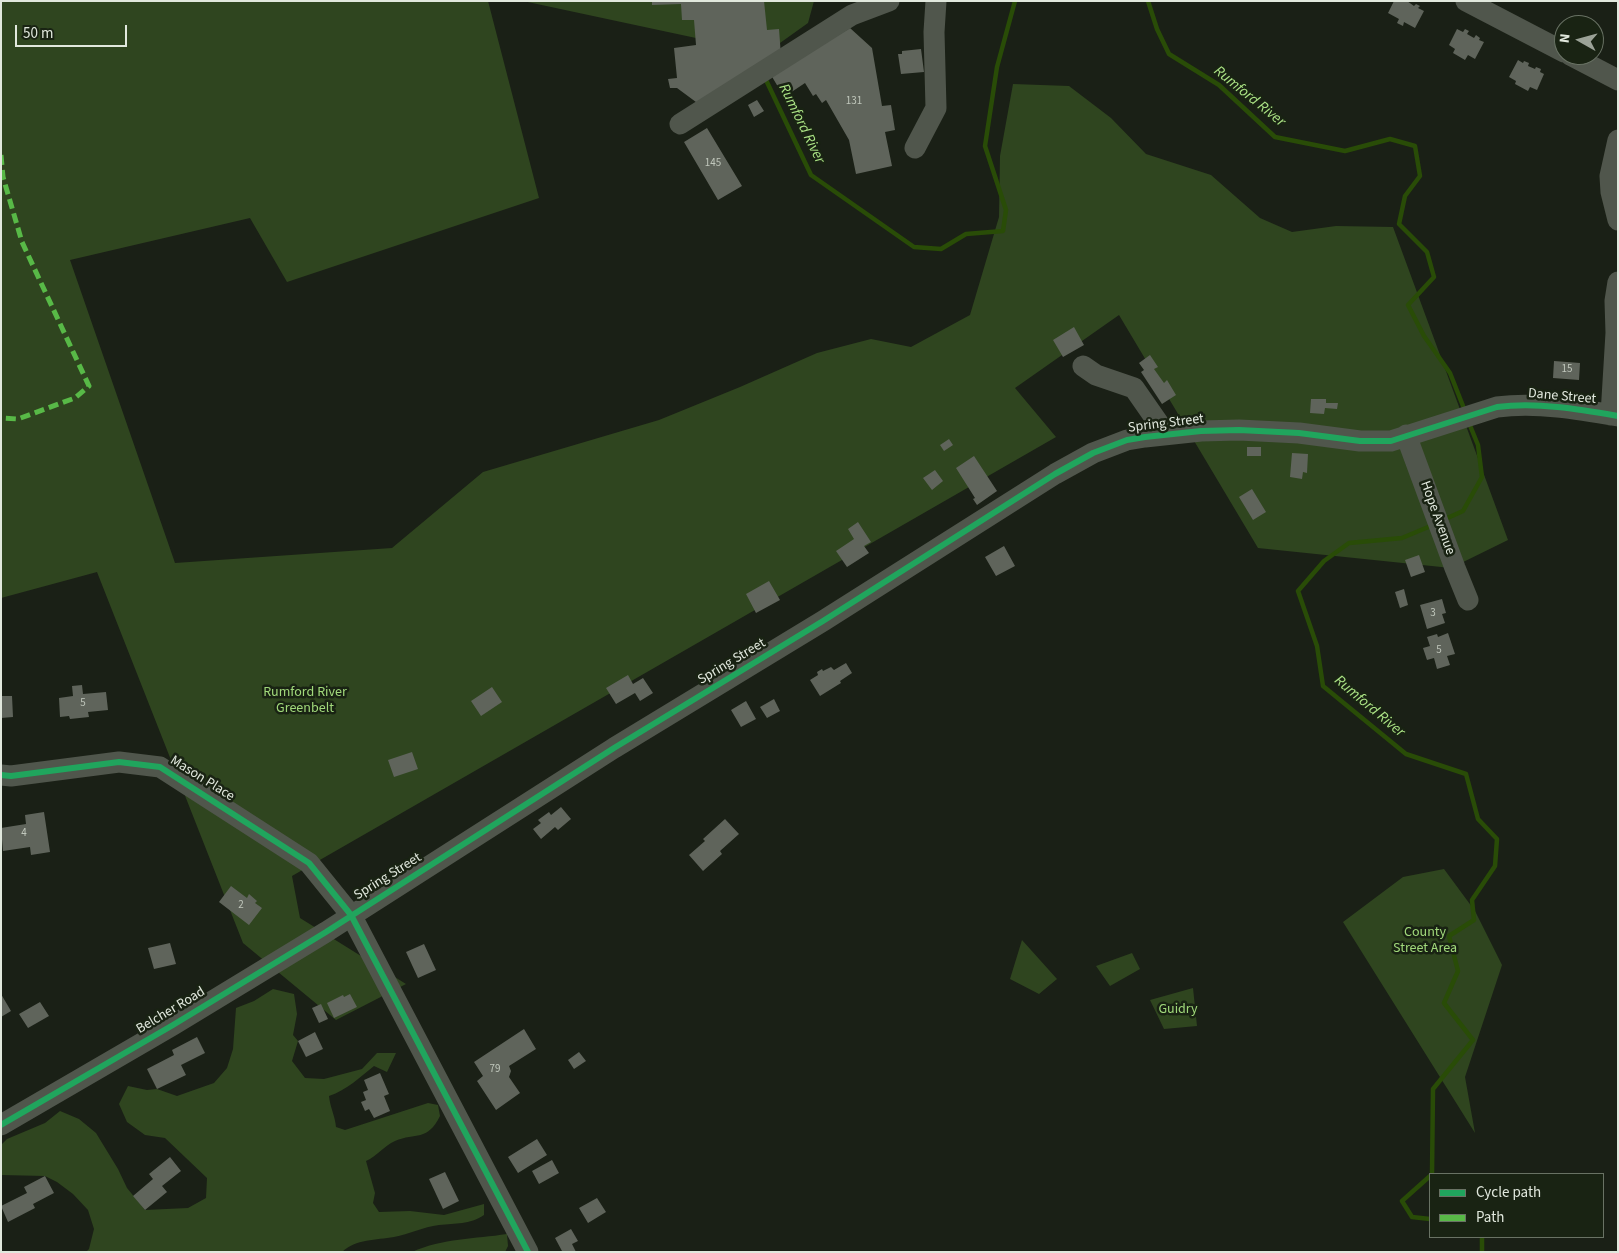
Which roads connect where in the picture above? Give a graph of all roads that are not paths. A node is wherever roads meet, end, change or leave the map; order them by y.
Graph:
1 (888, 1) edge
2 (936, 1) edge
3 (1466, 1) edge
4 (1554, 47) edge
5 (1589, 65) edge
6 (1618, 80) edge
7 (680, 124) dead end
8 (1618, 140) edge
9 (915, 148) dead end
10 (1618, 220) edge
11 (1618, 282) edge
12 (1083, 366) dead end
13 (1503, 406) joint
14 (1614, 416) edge
15 (1166, 434) junction
16 (1406, 435) junction
17 (1468, 600) dead end
18 (1, 775) edge
19 (351, 915) junction
20 (1, 1125) edge
21 (528, 1252) edge

1 - 7 street
2 - 9 street
3 - 4 street
5 - 6 street
8 - 10 street
11 - 14 street
12 - 15 street
13 - 14 street, Dane Street
13 - 16 street, Spring Street
15 - 16 street, Spring Street
15 - 19 street, Spring Street
16 - 17 street, Hope Avenue
18 - 19 street, Mason Place
19 - 20 street, Belcher Road
19 - 21 street, Spring Street

